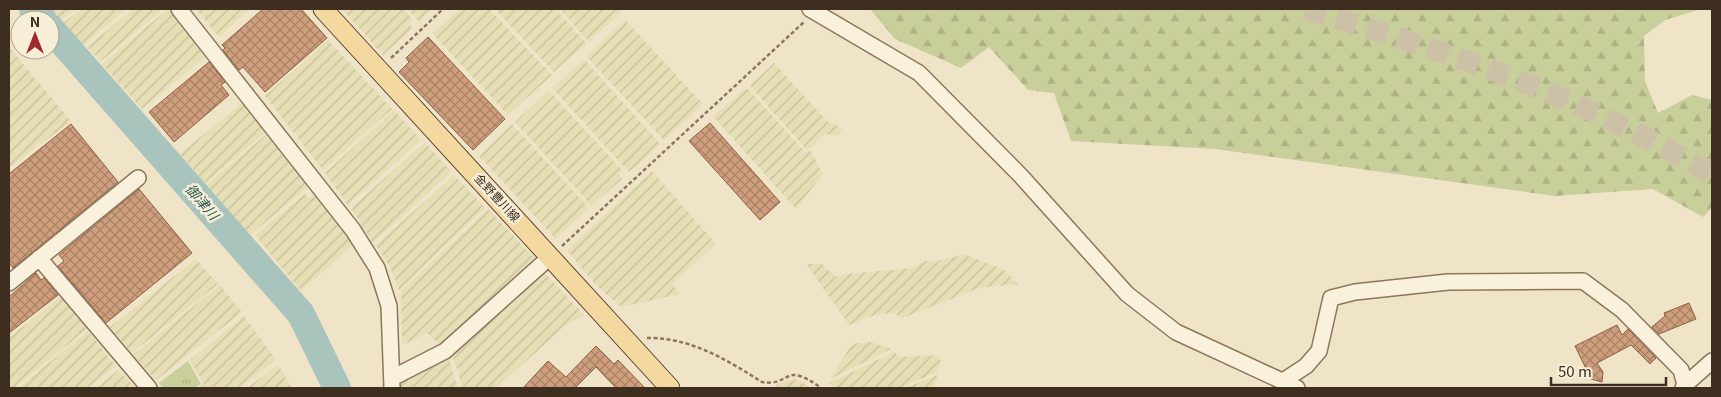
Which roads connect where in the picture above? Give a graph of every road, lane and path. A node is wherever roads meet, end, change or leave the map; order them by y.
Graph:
1 (180, 9) edge
2 (323, 9) edge
3 (444, 9) edge
4 (813, 10) edge
5 (379, 69) junction
6 (138, 178) dead end
7 (551, 256) junction
8 (39, 258) junction
9 (9, 283) edge
10 (626, 339) junction
11 (1712, 362) edge
12 (1283, 381) junction
13 (392, 383) edge
14 (1684, 387) edge
15 (149, 388) edge
16 (670, 388) edge
17 (822, 388) edge
18 (1297, 388) edge

1 - 13 street
2 - 5 main road, 金野豊川線
3 - 5 path
4 - 7 path
4 - 12 street
5 - 7 main road, 金野豊川線
6 - 8 street
7 - 10 main road, 金野豊川線
7 - 13 street
8 - 9 street
8 - 15 street
10 - 16 main road, 金野豊川線
10 - 17 path
11 - 14 street
12 - 14 street
12 - 18 street

